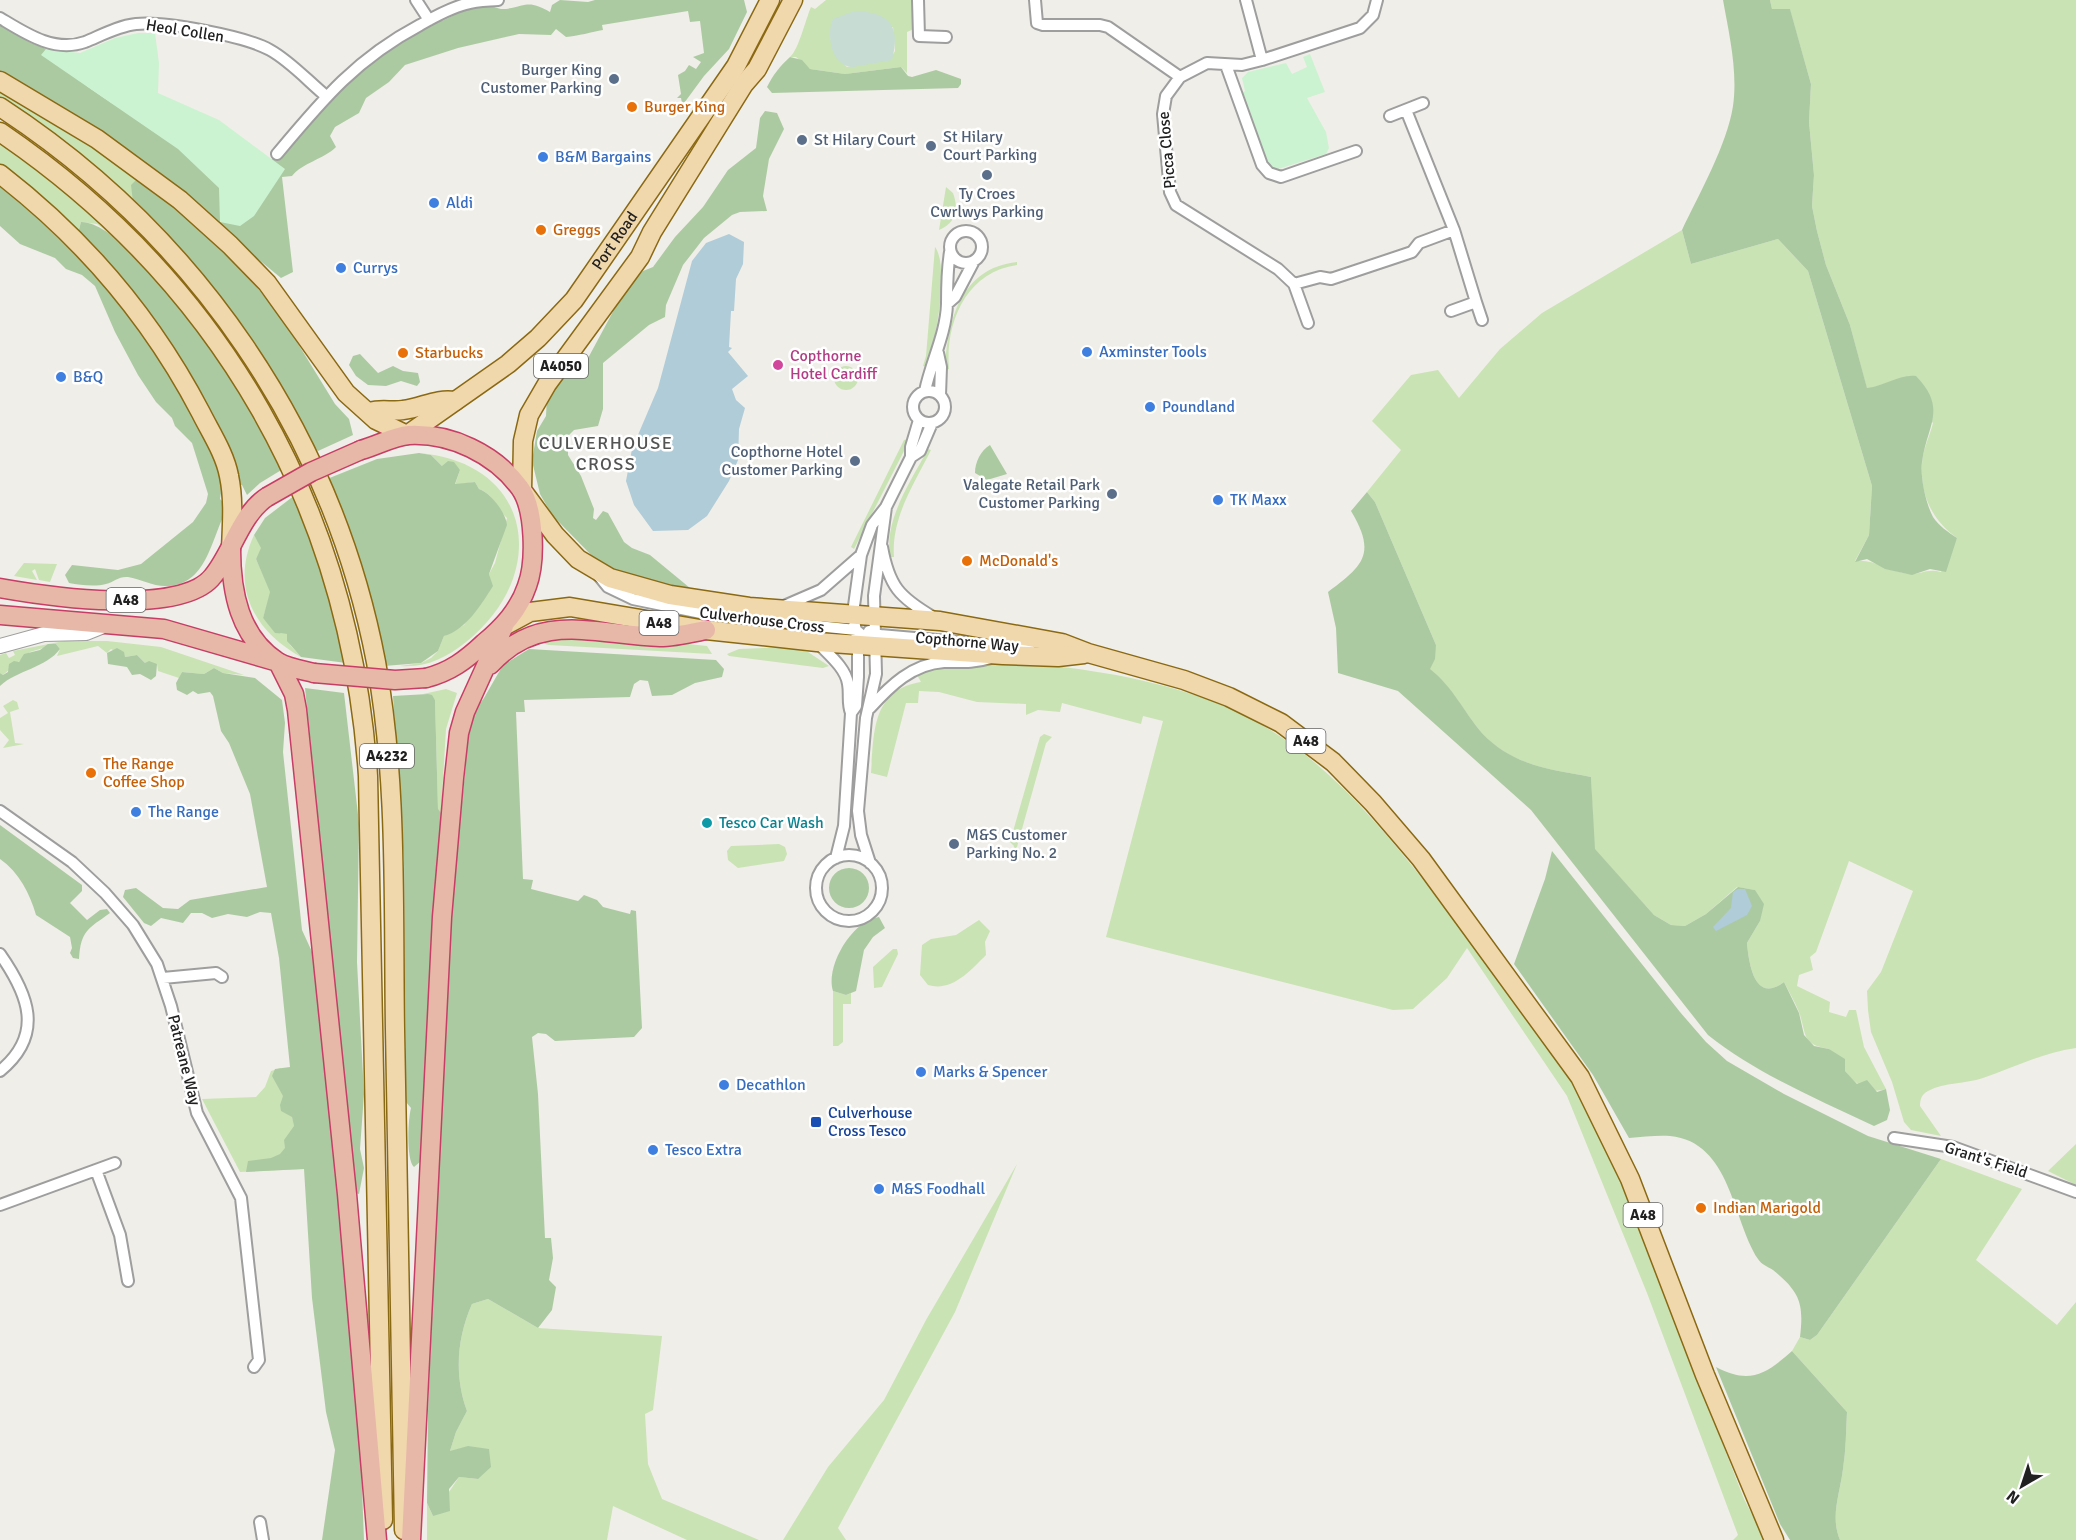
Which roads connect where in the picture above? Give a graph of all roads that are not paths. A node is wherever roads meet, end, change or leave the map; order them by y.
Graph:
1 (417, 0) edge
2 (498, 0) edge
3 (770, 0) edge
4 (793, 0) edge
5 (918, 0) edge
6 (1035, 0) edge
7 (1246, 0) edge
8 (1377, 0) edge
9 (465, 2) edge
10 (0, 18) edge
11 (429, 20) junction
12 (946, 37) dead end
13 (1262, 60) junction
14 (1226, 65) junction
15 (1180, 77) junction
16 (0, 81) edge
17 (326, 96) junction
18 (1424, 103) dead end
19 (0, 107) edge
20 (1406, 110) junction
21 (1390, 116) dead end
22 (0, 132) edge
23 (1356, 151) dead end
24 (277, 154) dead end
25 (0, 174) edge
26 (1454, 230) junction
27 (950, 252) junction
28 (974, 261) junction
29 (1294, 284) junction
30 (1476, 302) junction
31 (947, 304) junction
32 (1451, 311) dead end
33 (1482, 321) dead end
34 (1308, 323) dead end
35 (938, 353) junction
36 (925, 391) junction
37 (940, 395) junction
38 (457, 401) junction
39 (370, 412) junction
40 (920, 420) junction
41 (932, 423) junction
42 (407, 435) junction
43 (911, 457) junction
44 (522, 490) junction
45 (886, 507) junction
46 (880, 541) junction
47 (231, 549) junction
48 (861, 555) junction
49 (590, 566) junction
50 (0, 588) edge
51 (775, 609) junction
52 (0, 615) edge
53 (873, 615) junction
54 (940, 621) junction
55 (111, 623) junction
56 (504, 626) junction
57 (706, 630) junction
58 (864, 634) junction
59 (817, 642) junction
60 (0, 646) edge
61 (1088, 653) junction
62 (1003, 655) junction
63 (1058, 657) junction
64 (278, 662) junction
65 (480, 675) junction
66 (868, 711) junction
67 (851, 713) junction
68 (0, 811) edge
69 (836, 858) junction
70 (870, 863) junction
71 (0, 954) edge
72 (222, 977) dead end
73 (163, 978) junction
74 (0, 1071) edge
75 (1894, 1138) dead end
76 (115, 1163) dead end
77 (96, 1170) junction
78 (2076, 1192) edge
79 (0, 1205) edge
80 (128, 1281) dead end
81 (255, 1367) dead end
82 (260, 1522) dead end
83 (263, 1540) edge
84 (376, 1540) edge
85 (383, 1540) edge
86 (404, 1540) edge
87 (411, 1540) edge
88 (1774, 1540) edge

1 - 11 street
2 - 9 street
3 - 38 main road, Port Road / A4050
4 - 44 main road, Port Road / A4050
5 - 12 street
6 - 15 street
7 - 13 street
8 - 13 street
9 - 11 street
10 - 17 street, Heol Collen
11 - 17 street
13 - 14 street
14 - 15 street
14 - 23 street
15 - 29 street, Picca Close
16 - 39 main road
17 - 24 street
18 - 20 street
19 - 86 main road, A4232
20 - 21 street
20 - 26 street
22 - 85 main road, A4232
25 - 47 main road
26 - 29 street
26 - 30 street
27 - 28 street
27 - 28 street
27 - 31 street, Copthorne Way
28 - 31 street, Copthorne Way
29 - 34 street, Picca Close
30 - 32 street
30 - 33 street
31 - 35 street, Copthorne Way
35 - 36 street, Copthorne Way
35 - 37 street, Copthorne Way
36 - 37 street
36 - 40 street, Copthorne Way
37 - 41 street, Copthorne Way
38 - 39 main road
38 - 42 main road, Port Road / A4050
39 - 42 main road
40 - 41 street
40 - 43 street, Copthorne Way
41 - 43 street, Copthorne Way
42 - 44 highway
42 - 47 highway, bridge
43 - 45 street, Copthorne Way
44 - 49 main road, A48
44 - 56 highway
45 - 46 street, Copthorne Way
45 - 48 street, Copthorne Way
46 - 53 street, Copthorne Way
46 - 54 street, Copthorne Way
47 - 50 highway, A48
47 - 64 highway
48 - 51 street, Copthorne Way
48 - 58 street, Copthorne Way
49 - 51 main road, A48
49 - 58 street, Culverhouse Cross
51 - 58 main road, A48
52 - 55 highway, A48
53 - 54 main road, A48
53 - 58 main road, A48
54 - 61 main road, A48
55 - 60 street
55 - 64 highway, A48
56 - 57 main road, A48
56 - 64 highway, bridge
56 - 65 highway
57 - 59 main road, A48
57 - 65 highway
58 - 59 main road, A48
58 - 62 main road, A48
58 - 63 street, Copthorne Way
58 - 66 street, Culverhouse Cross
58 - 67 street, Culverhouse Cross
59 - 67 street, Culverhouse Cross
61 - 63 main road, A48
61 - 88 main road, A48
62 - 63 main road, A48
62 - 66 street
64 - 84 highway
65 - 87 highway
66 - 70 street, Culverhouse Cross
67 - 69 street, Culverhouse Cross
68 - 73 street, Patreane Way
69 - 70 street
69 - 70 street, Culverhouse Cross
71 - 74 street
72 - 73 street
73 - 81 street, Patreane Way
75 - 78 street, Grant's Field
76 - 77 street
77 - 79 street
77 - 80 street
82 - 83 street

